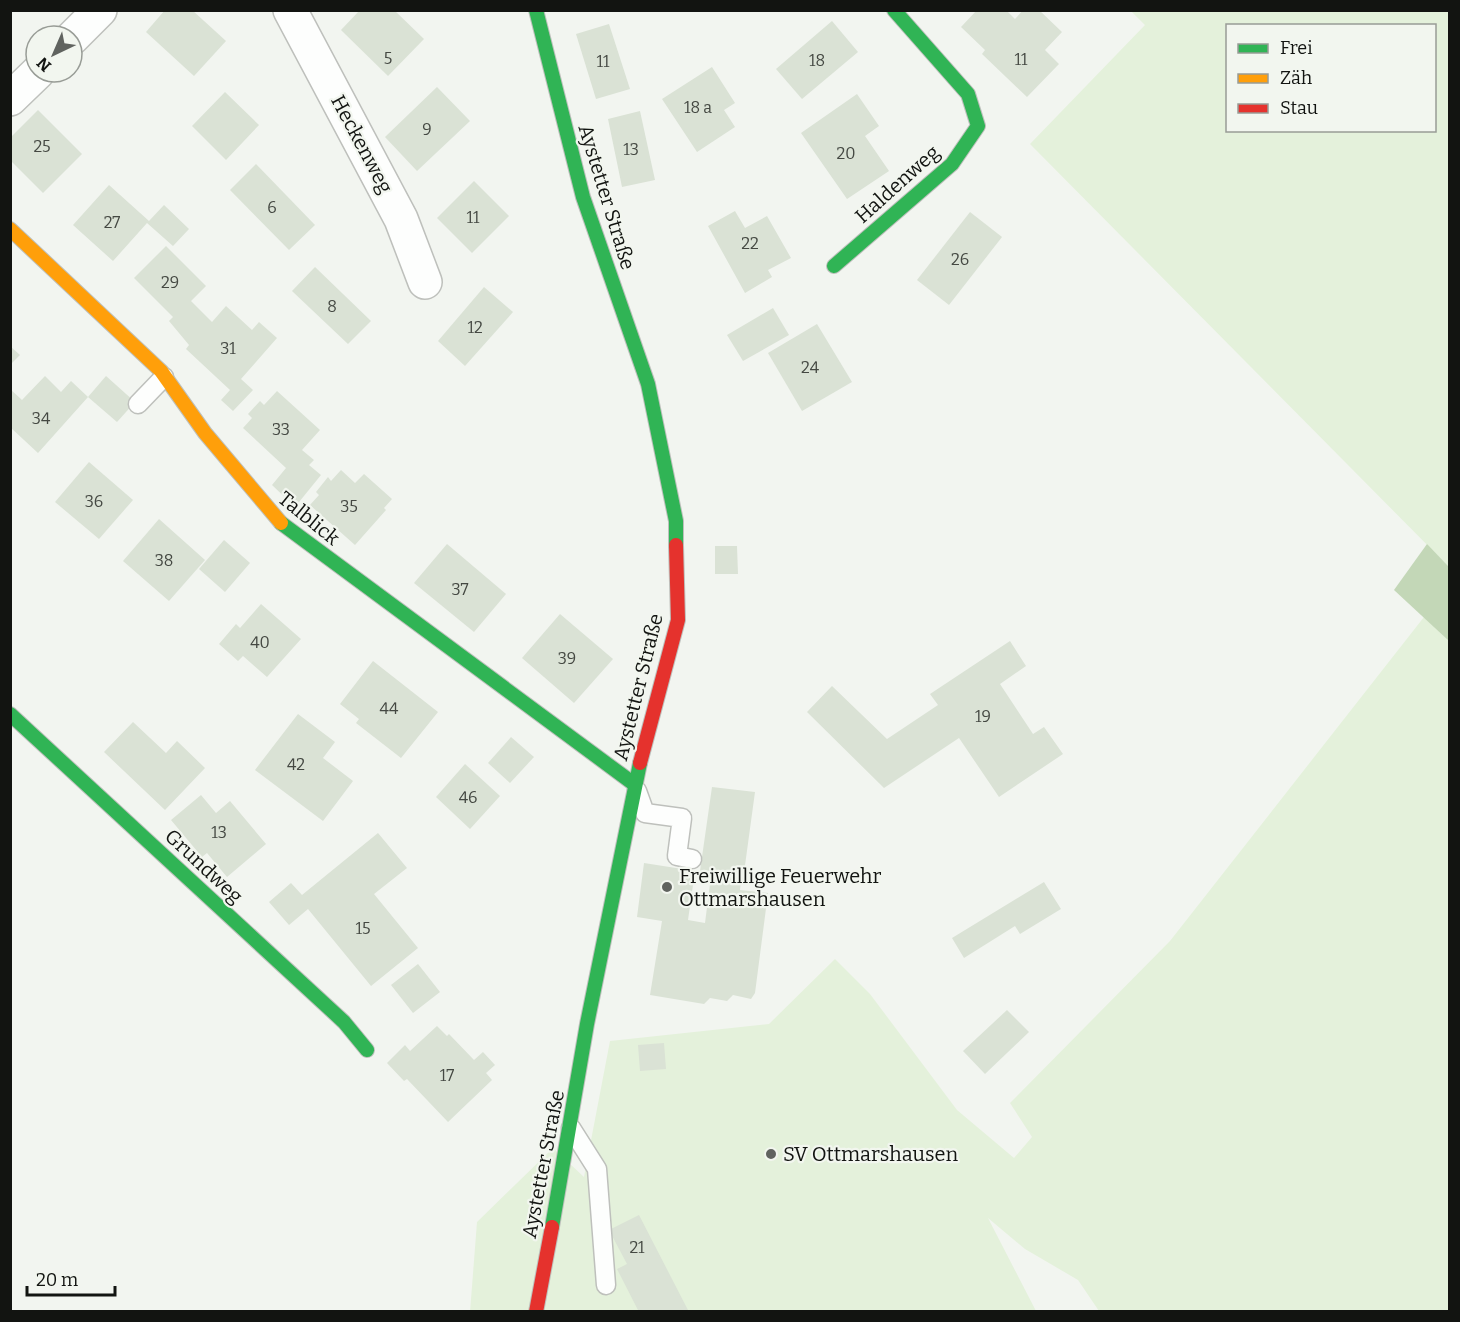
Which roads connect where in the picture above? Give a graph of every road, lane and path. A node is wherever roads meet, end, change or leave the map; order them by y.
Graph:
1 (100, 10) edge
2 (290, 10) edge
3 (536, 10) edge
4 (894, 10) edge
5 (84, 26) edge
6 (26, 84) edge
7 (10, 99) edge
8 (10, 229) edge
9 (834, 266) dead end
10 (425, 282) dead end
11 (164, 376) junction
12 (138, 404) dead end
13 (10, 714) edge
14 (634, 784) junction
15 (692, 859) dead end
16 (367, 1050) dead end
17 (571, 1128) junction
18 (606, 1284) dead end
19 (536, 1311) edge

1 - 5 street
2 - 10 street, Heckenweg
3 - 14 street, Aystetter Straße
4 - 9 street, Haldenweg
6 - 7 street
8 - 11 street, Talblick
11 - 12 lane
11 - 14 street, Talblick
13 - 16 street, Grundweg
14 - 15 lane
14 - 17 street, Aystetter Straße
17 - 18 lane
17 - 19 street, Aystetter Straße

